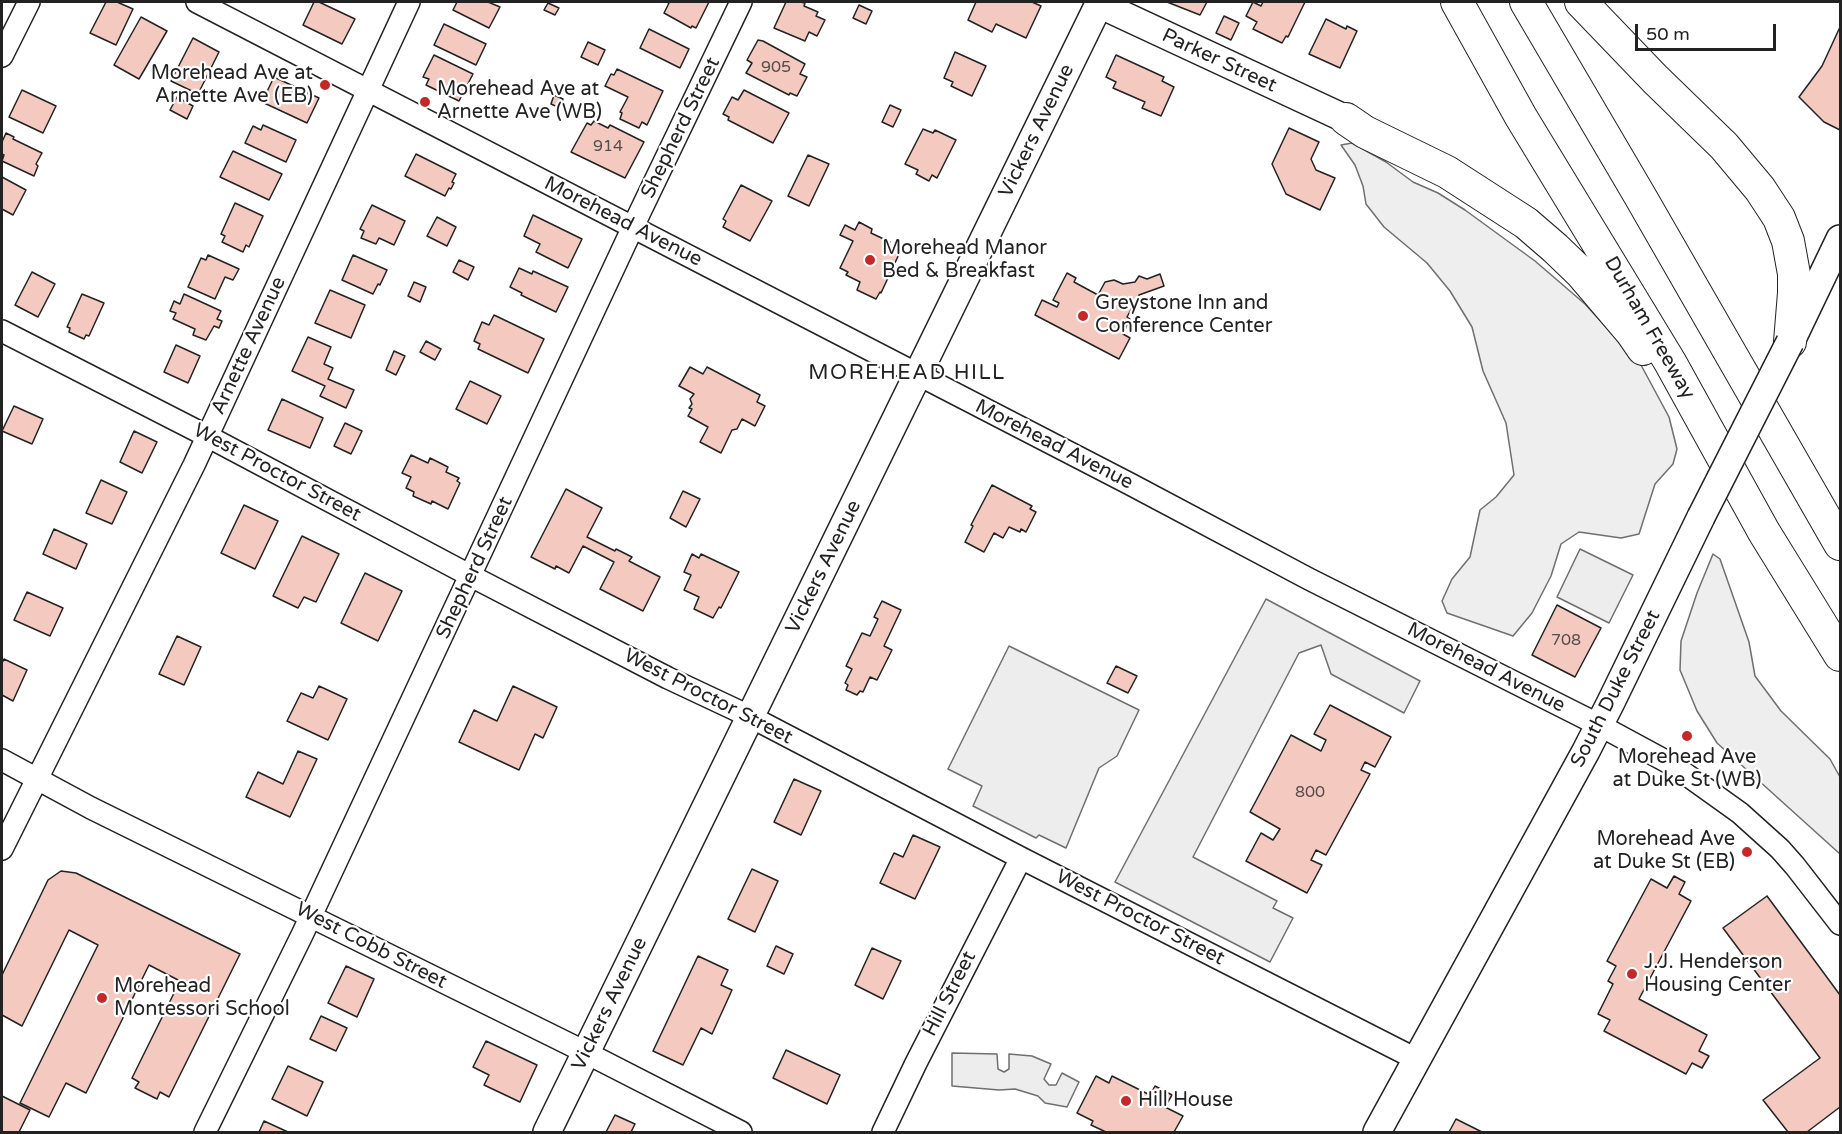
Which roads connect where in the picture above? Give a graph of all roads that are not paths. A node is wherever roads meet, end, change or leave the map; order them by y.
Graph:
1 (29, 2) edge
2 (197, 2) edge
3 (409, 2) edge
4 (741, 2) edge
5 (1097, 2) edge
6 (1457, 2) edge
7 (1526, 2) edge
8 (1581, 2) edge
9 (2, 56) edge
10 (367, 90) junction
11 (1346, 120) joint
12 (633, 227) junction
13 (1840, 239) edge
14 (2, 331) edge
15 (1791, 342) junction
16 (918, 375) junction
17 (207, 436) junction
18 (1764, 532) junction
19 (1840, 544) edge
20 (471, 576) junction
21 (1840, 655) edge
22 (750, 717) junction
23 (1599, 725) junction
24 (2, 760) edge
25 (36, 778) junction
26 (2, 849) edge
27 (1021, 858) junction
28 (310, 915) junction
29 (1840, 924) edge
30 (586, 1053) junction
31 (1416, 1059) junction
32 (205, 1132) edge
33 (547, 1132) edge
34 (741, 1132) edge
35 (883, 1132) edge
36 (1377, 1132) edge

1 - 9 street
2 - 10 street, Morehead Avenue
3 - 10 street, Arnette Avenue
4 - 12 street, Shepherd Street
5 - 11 main road, Parker Street
5 - 16 main road, Vickers Avenue
6 - 18 highway, Durham Freeway
7 - 19 highway
8 - 15 highway
10 - 12 street, Morehead Avenue
10 - 17 street, Arnette Avenue
11 - 18 highway
12 - 16 street, Morehead Avenue
12 - 20 street, Shepherd Street
13 - 15 main road, South Duke Street
14 - 17 street, West Proctor Street
15 - 23 main road, South Duke Street, bridge
16 - 22 main road, Vickers Avenue
16 - 23 street, Morehead Avenue
17 - 20 street, West Proctor Street
17 - 25 street, Arnette Avenue
18 - 21 highway, Durham Freeway
20 - 22 street, West Proctor Street
20 - 28 street, Shepherd Street
22 - 27 street, West Proctor Street
22 - 30 main road, Vickers Avenue
23 - 29 street, Morehead Avenue
23 - 31 main road, South Duke Street
24 - 25 street, West Cobb Street
25 - 26 street, Arnette Avenue
25 - 28 street, West Cobb Street
27 - 31 street, West Proctor Street
27 - 35 street, Hill Street
28 - 30 street, West Cobb Street
28 - 32 street, Shepherd Street
30 - 33 main road, Vickers Avenue
30 - 34 street, West Cobb Street
31 - 36 main road, South Duke Street

